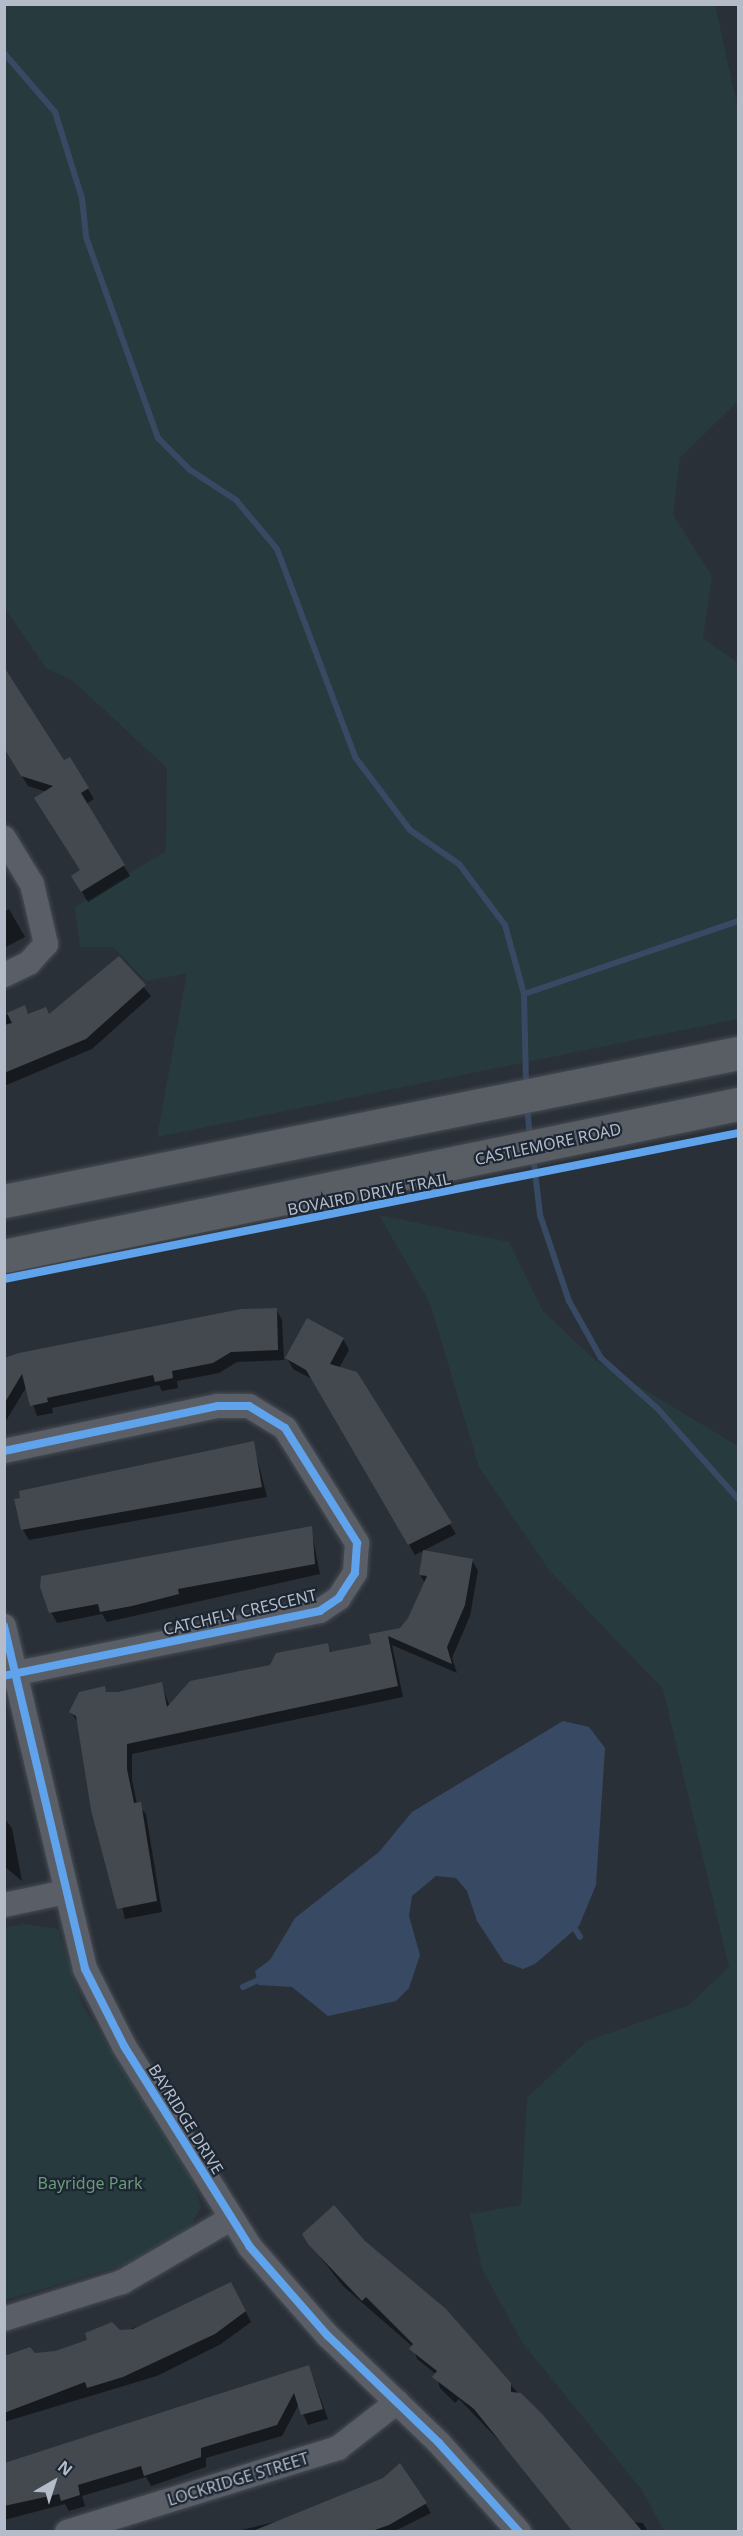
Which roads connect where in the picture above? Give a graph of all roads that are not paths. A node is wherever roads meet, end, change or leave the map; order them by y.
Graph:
1 (4, 838) edge
2 (4, 975) edge
3 (738, 1053) edge
4 (738, 1104) edge
5 (4, 1201) edge
6 (4, 1256) edge
7 (4, 1451) edge
8 (4, 1626) edge
9 (11, 1674) edge
10 (66, 1892) junction
11 (4, 1905) edge
12 (231, 2218) junction
13 (4, 2319) edge
14 (397, 2402) junction
15 (67, 2532) edge
16 (519, 2532) edge

1 - 2 street
3 - 5 main road
4 - 6 main road, CASTLEMORE ROAD
7 - 9 street, CATCHFLY CRESCENT
8 - 9 street, BAYRIDGE DRIVE
9 - 10 street, BAYRIDGE DRIVE
10 - 11 street
10 - 12 street, BAYRIDGE DRIVE
12 - 13 street
12 - 14 street, BAYRIDGE DRIVE
14 - 15 street, LOCKRIDGE STREET
14 - 16 street, BAYRIDGE DRIVE

